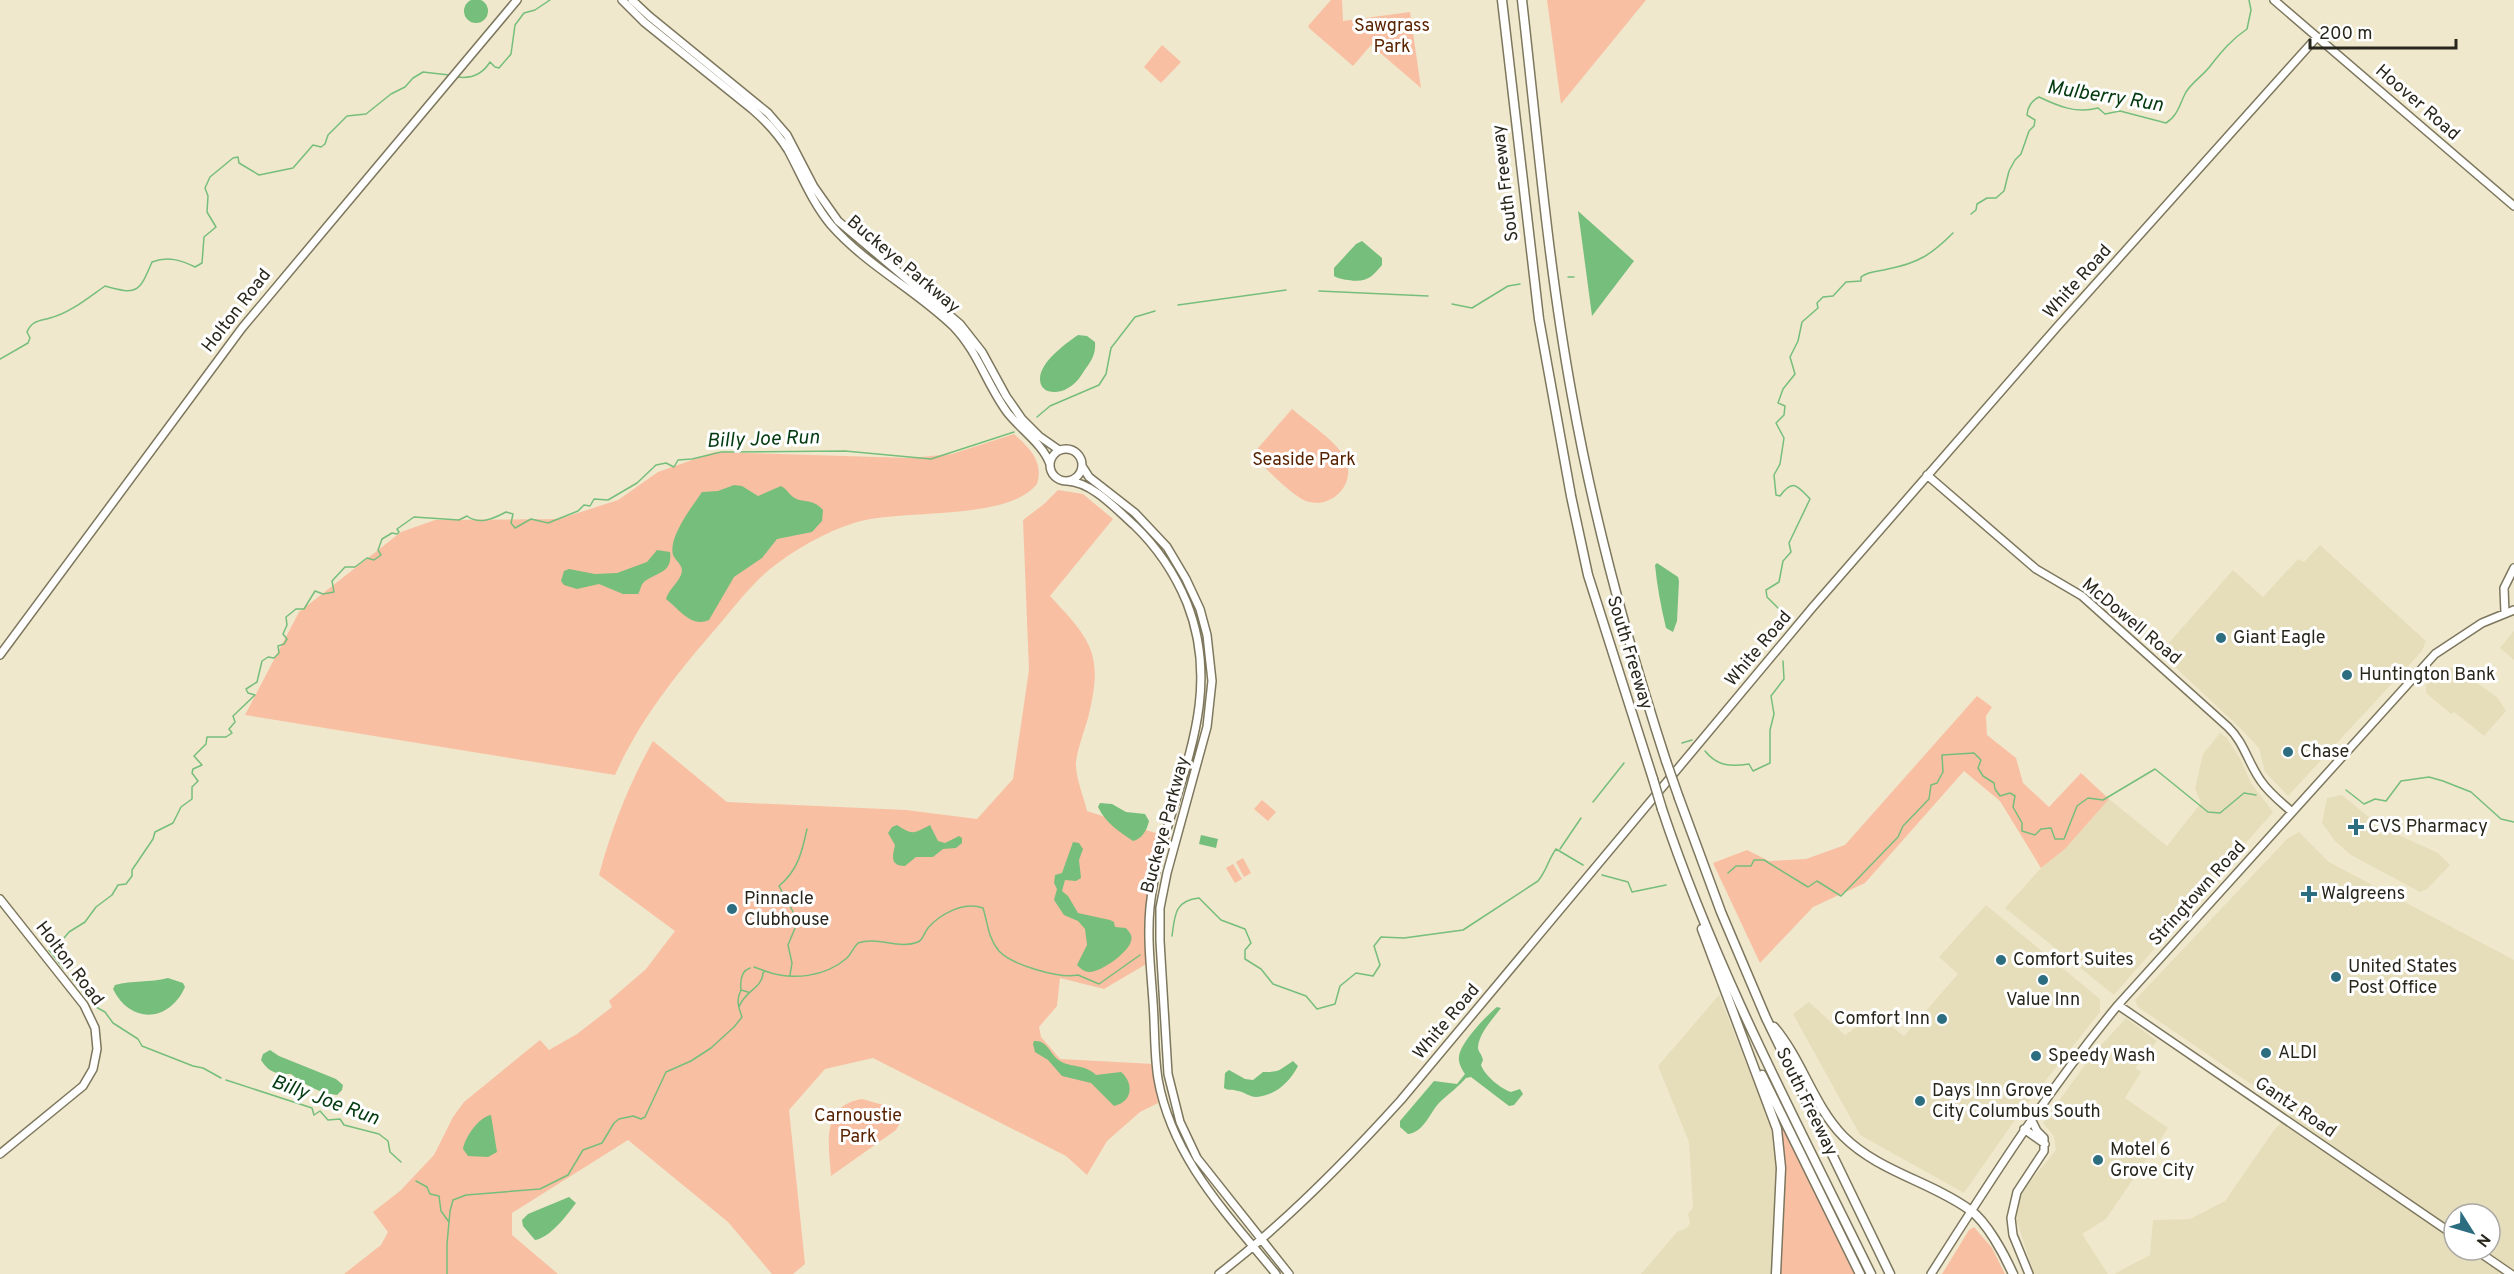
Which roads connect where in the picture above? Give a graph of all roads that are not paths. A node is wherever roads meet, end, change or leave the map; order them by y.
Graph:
1 (517, 0) edge
2 (622, 0) edge
3 (632, 0) edge
4 (1502, 0) edge
5 (1522, 0) edge
6 (2274, 0) edge
7 (2317, 37) junction
8 (2514, 206) edge
9 (1059, 450) junction
10 (1050, 464) junction
11 (1082, 466) junction
12 (1927, 475) junction
13 (1067, 481) junction
14 (2514, 568) edge
15 (2514, 610) edge
16 (2505, 613) junction
17 (0, 655) edge
18 (2292, 812) junction
19 (0, 899) edge
20 (1702, 917) junction
21 (2118, 1005) junction
22 (1766, 1018) junction
23 (1748, 1048) junction
24 (2031, 1119) junction
25 (2024, 1129) junction
26 (2045, 1144) junction
27 (0, 1154) edge
28 (1971, 1211) junction
29 (2442, 1227) edge
30 (1262, 1240) junction
31 (1254, 1247) junction
32 (2494, 1262) edge
33 (1219, 1274) edge
34 (1276, 1274) edge
35 (1289, 1274) edge
36 (1776, 1274) edge
37 (1860, 1274) edge
38 (1871, 1274) edge
39 (1890, 1274) edge
40 (1931, 1274) edge
41 (2013, 1274) edge
42 (2029, 1274) edge
43 (2511, 1274) edge

1 - 17 street, Holton Road
2 - 10 street, Buckeye Parkway
3 - 9 street, Buckeye Parkway
4 - 20 highway, South Freeway, bridge
5 - 22 highway, South Freeway, bridge
6 - 7 street, Hoover Road
7 - 8 street, Hoover Road
7 - 12 street, White Road
9 - 10 street
9 - 11 street
10 - 13 street
11 - 13 street
11 - 30 street, Buckeye Parkway
12 - 18 street, McDowell Road
12 - 30 street, White Road
13 - 31 street, Buckeye Parkway
14 - 16 street
15 - 16 street, Stringtown Road
16 - 18 street, Stringtown Road
18 - 21 street, Stringtown Road
19 - 27 street, Holton Road
20 - 23 highway
20 - 38 highway, South Freeway
21 - 24 street, Stringtown Road
21 - 29 street, Gantz Road
22 - 28 highway
22 - 39 highway, South Freeway
23 - 36 highway
23 - 37 highway
24 - 25 street, Stringtown Road
24 - 26 street
25 - 26 street
25 - 28 street, Stringtown Road
26 - 42 street
28 - 40 street, Stringtown Road
28 - 41 highway
30 - 31 street, White Road
30 - 35 street, Buckeye Parkway
31 - 33 street, White Road
31 - 34 street, Buckeye Parkway
32 - 43 street

